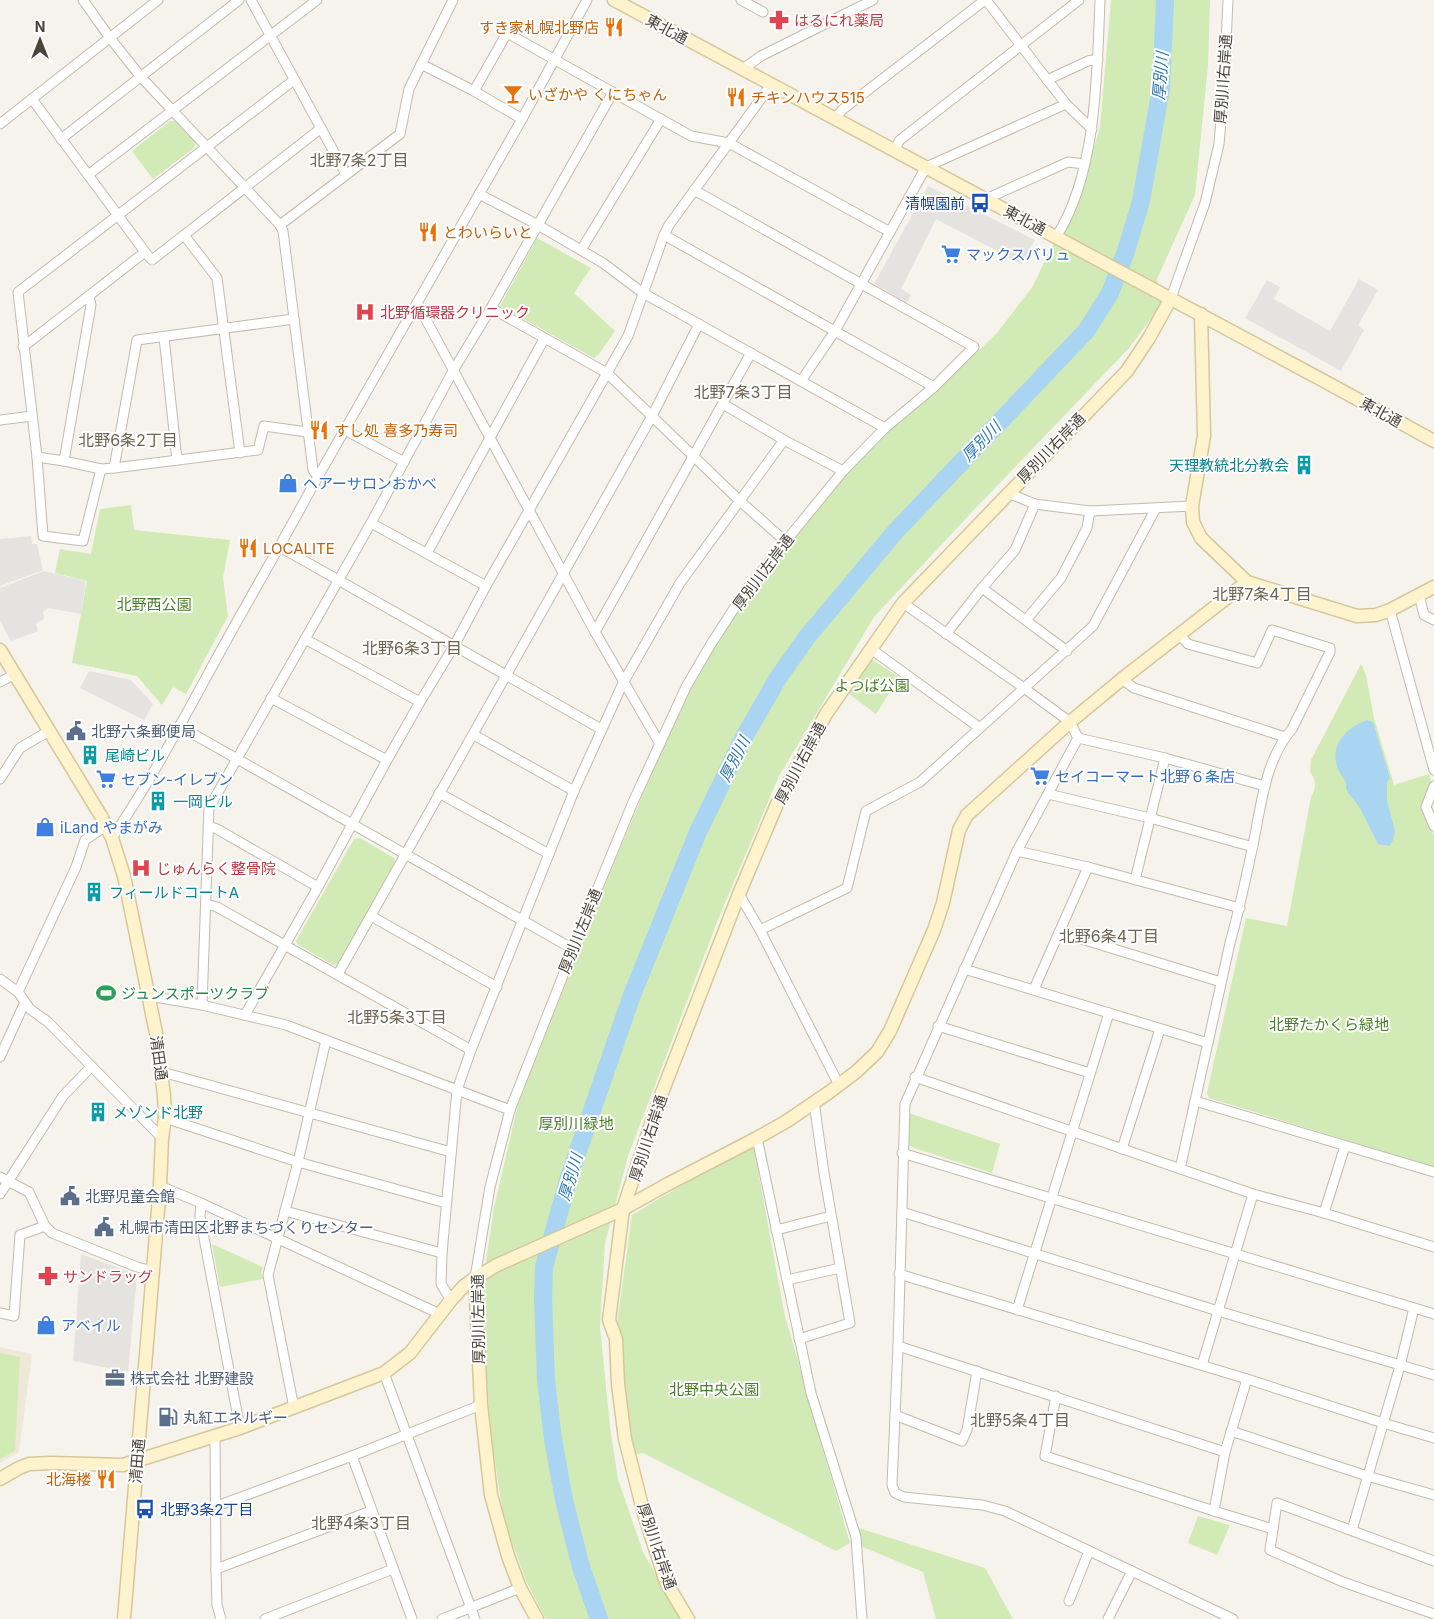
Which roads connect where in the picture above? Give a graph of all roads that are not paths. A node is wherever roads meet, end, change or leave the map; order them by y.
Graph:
1 (83, 0) edge
2 (158, 0) edge
3 (238, 0) edge
4 (251, 0) edge
5 (317, 0) edge
6 (453, 0) edge
7 (587, 0) edge
8 (614, 0) edge
9 (741, 0) edge
10 (874, 0) edge
11 (985, 0) edge
12 (1080, 0) edge
13 (1100, 0) edge
14 (1228, 0) edge
15 (763, 12) dead end
16 (271, 36) junction
17 (110, 38) junction
18 (1021, 46) junction
19 (1098, 59) junction
20 (555, 60) junction
21 (421, 64) junction
22 (743, 69) junction
23 (141, 77) junction
24 (294, 80) junction
25 (1047, 80) junction
26 (771, 85) junction
27 (474, 91) junction
28 (613, 92) junction
29 (32, 99) junction
30 (1066, 104) junction
31 (174, 110) junction
32 (522, 119) junction
33 (835, 119) junction
34 (662, 120) junction
35 (0, 124) edge
36 (320, 129) junction
37 (1092, 129) junction
38 (61, 139) junction
39 (729, 143) junction
40 (206, 146) junction
41 (894, 150) junction
42 (1084, 164) junction
43 (926, 167) junction
44 (346, 174) junction
45 (88, 175) junction
46 (244, 186) junction
47 (694, 190) junction
48 (479, 194) junction
49 (986, 199) junction
50 (118, 214) junction
51 (280, 225) junction
52 (538, 225) junction
53 (890, 232) junction
54 (184, 235) junction
55 (664, 235) junction
56 (1056, 237) junction
57 (581, 250) junction
58 (145, 252) junction
59 (862, 284) junction
60 (643, 293) junction
61 (89, 296) junction
62 (1172, 298) junction
63 (417, 303) junction
64 (491, 308) junction
65 (1201, 314) junction
66 (294, 319) junction
67 (699, 324) junction
68 (224, 330) junction
69 (835, 331) junction
70 (164, 337) junction
71 (544, 339) junction
72 (23, 347) junction
73 (752, 353) junction
74 (453, 371) junction
75 (606, 373) junction
76 (802, 381) junction
77 (934, 387) junction
78 (723, 404) junction
79 (32, 416) junction
80 (652, 416) junction
81 (0, 420) edge
82 (885, 428) junction
83 (345, 430) junction
84 (307, 432) junction
85 (490, 438) junction
86 (784, 440) junction
87 (1434, 441) edge
88 (240, 452) junction
89 (693, 456) junction
90 (37, 457) junction
91 (177, 460) junction
92 (64, 461) junction
93 (404, 462) junction
94 (114, 468) junction
95 (101, 469) junction
96 (843, 471) junction
97 (318, 477) junction
98 (1008, 493) junction
99 (740, 501) junction
100 (1035, 504) junction
101 (1192, 506) junction
102 (1156, 508) junction
103 (529, 510) junction
104 (1090, 511) junction
105 (371, 523) junction
106 (785, 541) junction
107 (280, 547) junction
108 (427, 553) junction
109 (563, 574) junction
110 (338, 580) junction
111 (1248, 582) junction
112 (486, 586) junction
113 (1434, 586) edge
114 (982, 588) junction
115 (1419, 595) junction
116 (903, 603) junction
117 (1390, 610) junction
118 (1026, 620) junction
119 (1434, 620) edge
120 (595, 632) junction
121 (946, 634) junction
122 (1179, 634) junction
123 (305, 639) junction
124 (454, 646) junction
125 (871, 649) junction
126 (0, 650) edge
127 (1067, 651) junction
128 (15, 674) junction
129 (507, 675) junction
130 (1122, 678) junction
131 (0, 682) edge
132 (623, 683) junction
133 (1024, 688) junction
134 (271, 698) junction
135 (420, 702) junction
136 (1070, 722) junction
137 (179, 726) junction
138 (980, 728) junction
139 (601, 729) junction
140 (49, 731) junction
141 (474, 735) junction
142 (1285, 737) junction
143 (1078, 738) junction
144 (660, 744) junction
145 (1165, 758) junction
146 (237, 759) junction
147 (387, 760) junction
148 (1434, 770) edge
149 (0, 778) edge
150 (1265, 786) junction
151 (1434, 786) edge
152 (574, 791) junction
153 (439, 793) junction
154 (1048, 794) junction
155 (1150, 818) junction
156 (352, 824) junction
157 (106, 826) junction
158 (208, 826) junction
159 (1434, 826) edge
160 (112, 838) junction
161 (1253, 846) junction
162 (1017, 851) junction
163 (406, 854) junction
164 (549, 854) junction
165 (1088, 867) junction
166 (1135, 880) junction
167 (318, 887) junction
168 (739, 894) junction
169 (206, 904) junction
170 (1240, 908) junction
171 (371, 916) junction
172 (523, 920) junction
173 (760, 930) junction
174 (1059, 932) junction
175 (285, 946) junction
176 (573, 949) junction
177 (964, 969) junction
178 (338, 974) junction
179 (0, 979) edge
180 (1221, 982) junction
181 (497, 987) junction
182 (1034, 989) junction
183 (18, 992) junction
184 (149, 996) junction
185 (25, 1002) junction
186 (202, 1005) junction
187 (1109, 1013) junction
188 (244, 1015) junction
189 (938, 1026) junction
190 (1160, 1029) junction
191 (326, 1040) junction
192 (1208, 1043) junction
193 (471, 1050) junction
194 (0, 1057) edge
195 (90, 1066) junction
196 (162, 1072) junction
197 (1090, 1073) junction
198 (915, 1078) junction
199 (839, 1086) junction
200 (457, 1090) junction
201 (1195, 1101) junction
202 (814, 1102) junction
203 (510, 1110) junction
204 (309, 1112) junction
205 (165, 1118) junction
206 (1073, 1132) junction
207 (162, 1138) junction
208 (757, 1138) junction
209 (1345, 1146) junction
210 (1122, 1149) junction
211 (451, 1152) junction
212 (902, 1153) junction
213 (298, 1162) junction
214 (1180, 1169) junction
215 (1434, 1172) edge
216 (0, 1176) edge
217 (9, 1180) junction
218 (160, 1186) junction
219 (0, 1194) edge
220 (1253, 1194) junction
221 (1051, 1197) junction
222 (201, 1203) junction
223 (446, 1203) junction
224 (623, 1209) junction
225 (285, 1210) junction
226 (902, 1212) junction
227 (1324, 1213) junction
228 (831, 1216) junction
229 (45, 1226) junction
230 (776, 1230) junction
231 (278, 1239) junction
232 (1434, 1247) edge
233 (442, 1253) junction
234 (1034, 1253) junction
235 (1235, 1255) junction
236 (840, 1268) junction
237 (154, 1271) junction
238 (900, 1274) junction
239 (476, 1278) junction
240 (787, 1280) junction
241 (451, 1300) junction
242 (1414, 1308) junction
243 (1017, 1310) junction
244 (1218, 1311) junction
245 (0, 1313) edge
246 (440, 1314) junction
247 (1434, 1314) edge
248 (799, 1338) junction
249 (898, 1346) junction
250 (1202, 1365) junction
251 (1400, 1366) junction
252 (977, 1371) junction
253 (384, 1373) junction
254 (1434, 1375) edge
255 (1247, 1378) junction
256 (1056, 1396) junction
257 (481, 1405) junction
258 (294, 1408) junction
259 (895, 1415) junction
260 (1383, 1423) junction
261 (240, 1428) junction
262 (1231, 1431) junction
263 (407, 1434) junction
264 (215, 1436) junction
265 (1434, 1438) edge
266 (1225, 1452) junction
267 (352, 1456) junction
268 (137, 1459) junction
269 (1367, 1476) junction
270 (0, 1479) edge
271 (1434, 1495) edge
272 (216, 1506) junction
273 (371, 1511) junction
274 (1214, 1511) junction
275 (1273, 1529) junction
276 (1352, 1530) junction
277 (1089, 1551) junction
278 (1434, 1561) edge
279 (216, 1568) junction
280 (393, 1569) junction
281 (1132, 1571) junction
282 (520, 1588) junction
283 (1069, 1601) dead end
284 (471, 1608) junction
285 (1434, 1614) edge
286 (124, 1619) edge
287 (221, 1619) edge
288 (265, 1619) edge
289 (412, 1619) edge
290 (442, 1619) edge
291 (475, 1619) edge
292 (537, 1619) edge
293 (688, 1619) edge
294 (862, 1619) edge
295 (1108, 1619) edge
296 (1231, 1619) edge

1 - 17 street
2 - 17 street
3 - 23 street
4 - 16 street
5 - 16 street
6 - 21 street
7 - 20 street
8 - 22 street, 東北通
9 - 15 street
10 - 22 street
11 - 18 street
11 - 33 street
12 - 18 street
13 - 19 street
14 - 62 street, 厚別川右岸通
16 - 24 street
16 - 31 street
17 - 23 street
17 - 29 street
18 - 25 street
18 - 41 street
19 - 25 street
19 - 37 street
20 - 27 street
20 - 28 street
20 - 32 street
21 - 27 street
21 - 44 street
22 - 26 street, 東北通
23 - 31 street
23 - 38 street
24 - 36 street
24 - 40 street
25 - 30 street
26 - 33 street, 東北通
26 - 39 street
27 - 32 street
28 - 34 street
28 - 52 street
29 - 35 street
29 - 38 street
30 - 37 street
30 - 43 street
31 - 40 street
31 - 45 street
32 - 48 street
33 - 41 street, 東北通
34 - 39 street
34 - 57 street
36 - 44 street
36 - 46 street
37 - 42 street
38 - 45 street
39 - 47 street
39 - 53 street
40 - 46 street
40 - 50 street
41 - 43 street, 東北通
42 - 49 street
42 - 56 street
43 - 49 street, 東北通
43 - 53 street
44 - 51 street
45 - 50 street
46 - 51 street
46 - 54 street
47 - 55 street
47 - 59 street
48 - 52 street
48 - 63 street
49 - 56 street, 東北通
50 - 58 street
50 - 72 street
51 - 66 street
52 - 57 street
52 - 64 street
53 - 59 street
54 - 58 street
54 - 68 street
55 - 60 street
55 - 69 street
56 - 62 street, 東北通
57 - 60 street
58 - 61 street
59 - 69 street
59 - 77 street, 厚別川左岸通
60 - 67 street
60 - 75 street
61 - 72 street
61 - 92 street
62 - 65 street, 東北通
62 - 98 street, 厚別川右岸通
63 - 74 street
63 - 83 street
64 - 71 street
64 - 74 street
65 - 87 street, 東北通
65 - 101 street
66 - 68 street
66 - 84 street
67 - 73 street
67 - 80 street
68 - 70 street
68 - 88 street
69 - 76 street
69 - 77 street
70 - 91 street
70 - 94 street
71 - 75 street
71 - 85 street
72 - 79 street
73 - 76 street
73 - 78 street
74 - 85 street
74 - 93 street
75 - 80 street
75 - 103 street
76 - 82 street
77 - 82 street, 厚別川左岸通
78 - 86 street
78 - 89 street
79 - 81 street
79 - 90 street
80 - 89 street
80 - 109 street
82 - 96 street, 厚別川左岸通
83 - 93 street
83 - 97 street
84 - 88 street
84 - 97 street
85 - 103 street
85 - 108 street
86 - 96 street
86 - 99 street
88 - 91 street
89 - 99 street
89 - 120 street
90 - 92 street
90 - 95 street
91 - 94 street
92 - 95 street
93 - 105 street
94 - 95 street
96 - 106 street, 厚別川左岸通
97 - 107 street
98 - 100 street
98 - 116 street, 厚別川右岸通
99 - 106 street
99 - 132 street
100 - 104 street
100 - 114 street
101 - 102 street
101 - 111 street
102 - 104 street
102 - 127 street
103 - 109 street
103 - 112 street
104 - 118 street
105 - 108 street
105 - 110 street
106 - 144 street, 厚別川左岸通
107 - 110 street
107 - 137 street
108 - 112 street
109 - 120 street
109 - 129 street
110 - 123 street
110 - 124 street
111 - 117 street
111 - 122 street
112 - 124 street
113 - 115 street
114 - 118 street
114 - 121 street
115 - 117 street
115 - 119 street
116 - 121 street
116 - 125 street, 厚別川右岸通
117 - 148 street
118 - 127 street
120 - 132 street
121 - 133 street
122 - 130 street
122 - 142 street
123 - 134 street
123 - 135 street
124 - 129 street
124 - 135 street
125 - 138 street
125 - 168 street, 厚別川右岸通
126 - 128 street, 清田通
127 - 133 street
128 - 131 street
128 - 140 street, 清田通
129 - 139 street
129 - 141 street
130 - 136 street
130 - 142 street
132 - 139 street
132 - 144 street
133 - 136 street
133 - 138 street
134 - 146 street
134 - 147 street
135 - 147 street
136 - 143 street
136 - 199 street
137 - 146 street
137 - 160 street
138 - 173 street
139 - 152 street
140 - 149 street
140 - 157 street, 清田通
141 - 152 street
141 - 153 street
142 - 150 street
143 - 145 street
143 - 154 street
144 - 176 street, 厚別川左岸通
145 - 150 street
145 - 155 street
146 - 156 street
146 - 158 street
147 - 156 street
150 - 161 street
151 - 159 street
152 - 164 street
153 - 163 street
153 - 164 street
154 - 155 street
154 - 162 street
155 - 161 street
155 - 166 street
156 - 163 street
156 - 167 street
157 - 160 street, 清田通
157 - 183 street
158 - 167 street
158 - 169 street
160 - 184 street, 清田通
161 - 170 street
162 - 165 street
162 - 177 street
163 - 171 street
163 - 172 street
164 - 172 street
165 - 166 street
165 - 174 street
166 - 170 street
167 - 175 street
168 - 173 street
168 - 224 street, 厚別川右岸通
169 - 175 street
169 - 186 street
170 - 180 street
171 - 178 street
171 - 181 street
172 - 176 street
172 - 181 street
173 - 199 street
174 - 180 street
174 - 182 street
175 - 178 street
175 - 188 street
176 - 203 street, 厚別川左岸通
177 - 182 street
177 - 189 street
178 - 193 street
179 - 183 street
180 - 192 street
181 - 193 street
182 - 187 street
183 - 185 street
184 - 186 street
184 - 196 street, 清田通
185 - 194 street
185 - 195 street
186 - 188 street
187 - 190 street
187 - 197 street
188 - 191 street
189 - 197 street
189 - 198 street
190 - 192 street
190 - 210 street
191 - 200 street
191 - 204 street
192 - 201 street
193 - 200 street
195 - 207 street
195 - 217 street
196 - 204 street
196 - 205 street, 清田通
197 - 206 street
198 - 206 street
198 - 212 street
199 - 202 street
200 - 203 street
200 - 211 street
201 - 209 street
201 - 214 street
202 - 208 street
202 - 228 street
203 - 239 street, 厚別川左岸通
204 - 211 street
204 - 213 street
205 - 207 street, 清田通
205 - 213 street
206 - 210 street
206 - 221 street
207 - 218 street, 清田通
208 - 224 street
208 - 230 street
209 - 215 street
209 - 227 street
210 - 214 street
211 - 223 street
212 - 221 street
212 - 226 street
213 - 223 street
213 - 225 street
214 - 220 street
216 - 217 street
217 - 219 street
217 - 229 street
218 - 222 street
218 - 237 street, 清田通
220 - 227 street
220 - 235 street
221 - 234 street
221 - 235 street
222 - 231 street
222 - 261 street
223 - 233 street
224 - 239 street
224 - 293 street, 厚別川右岸通
225 - 231 street
225 - 233 street
226 - 234 street
226 - 238 street
227 - 232 street
228 - 230 street
228 - 236 street
229 - 237 street
229 - 245 street
230 - 240 street
231 - 246 street
231 - 258 street
233 - 241 street
234 - 243 street
234 - 244 street
235 - 242 street
235 - 244 street
236 - 240 street
236 - 248 street
237 - 268 street, 清田通
238 - 243 street
238 - 249 street
239 - 241 street
239 - 257 street, 厚別川左岸通
240 - 248 street
241 - 246 street
242 - 247 street
242 - 251 street
243 - 250 street
244 - 250 street
244 - 251 street
246 - 253 street
248 - 294 street
249 - 252 street
249 - 259 street
250 - 255 street
251 - 254 street
251 - 260 street
252 - 256 street
252 - 259 street
253 - 258 street
253 - 263 street
255 - 260 street
255 - 262 street
256 - 266 street
256 - 274 street
257 - 263 street
257 - 282 street, 厚別川左岸通
258 - 261 street
259 - 277 street
260 - 265 street
260 - 269 street
261 - 264 street
262 - 266 street
262 - 269 street
263 - 267 street
263 - 284 street
264 - 268 street
264 - 272 street
266 - 274 street
267 - 272 street
267 - 273 street
268 - 270 street
268 - 286 street, 清田通
269 - 271 street
269 - 276 street
272 - 279 street
273 - 279 street
273 - 280 street
274 - 275 street
275 - 276 street
275 - 285 street
276 - 278 street
277 - 281 street
277 - 283 street
279 - 287 street
280 - 288 street
280 - 289 street
281 - 295 street
281 - 296 street
282 - 284 street
282 - 292 street, 厚別川左岸通
284 - 290 street
284 - 291 street

